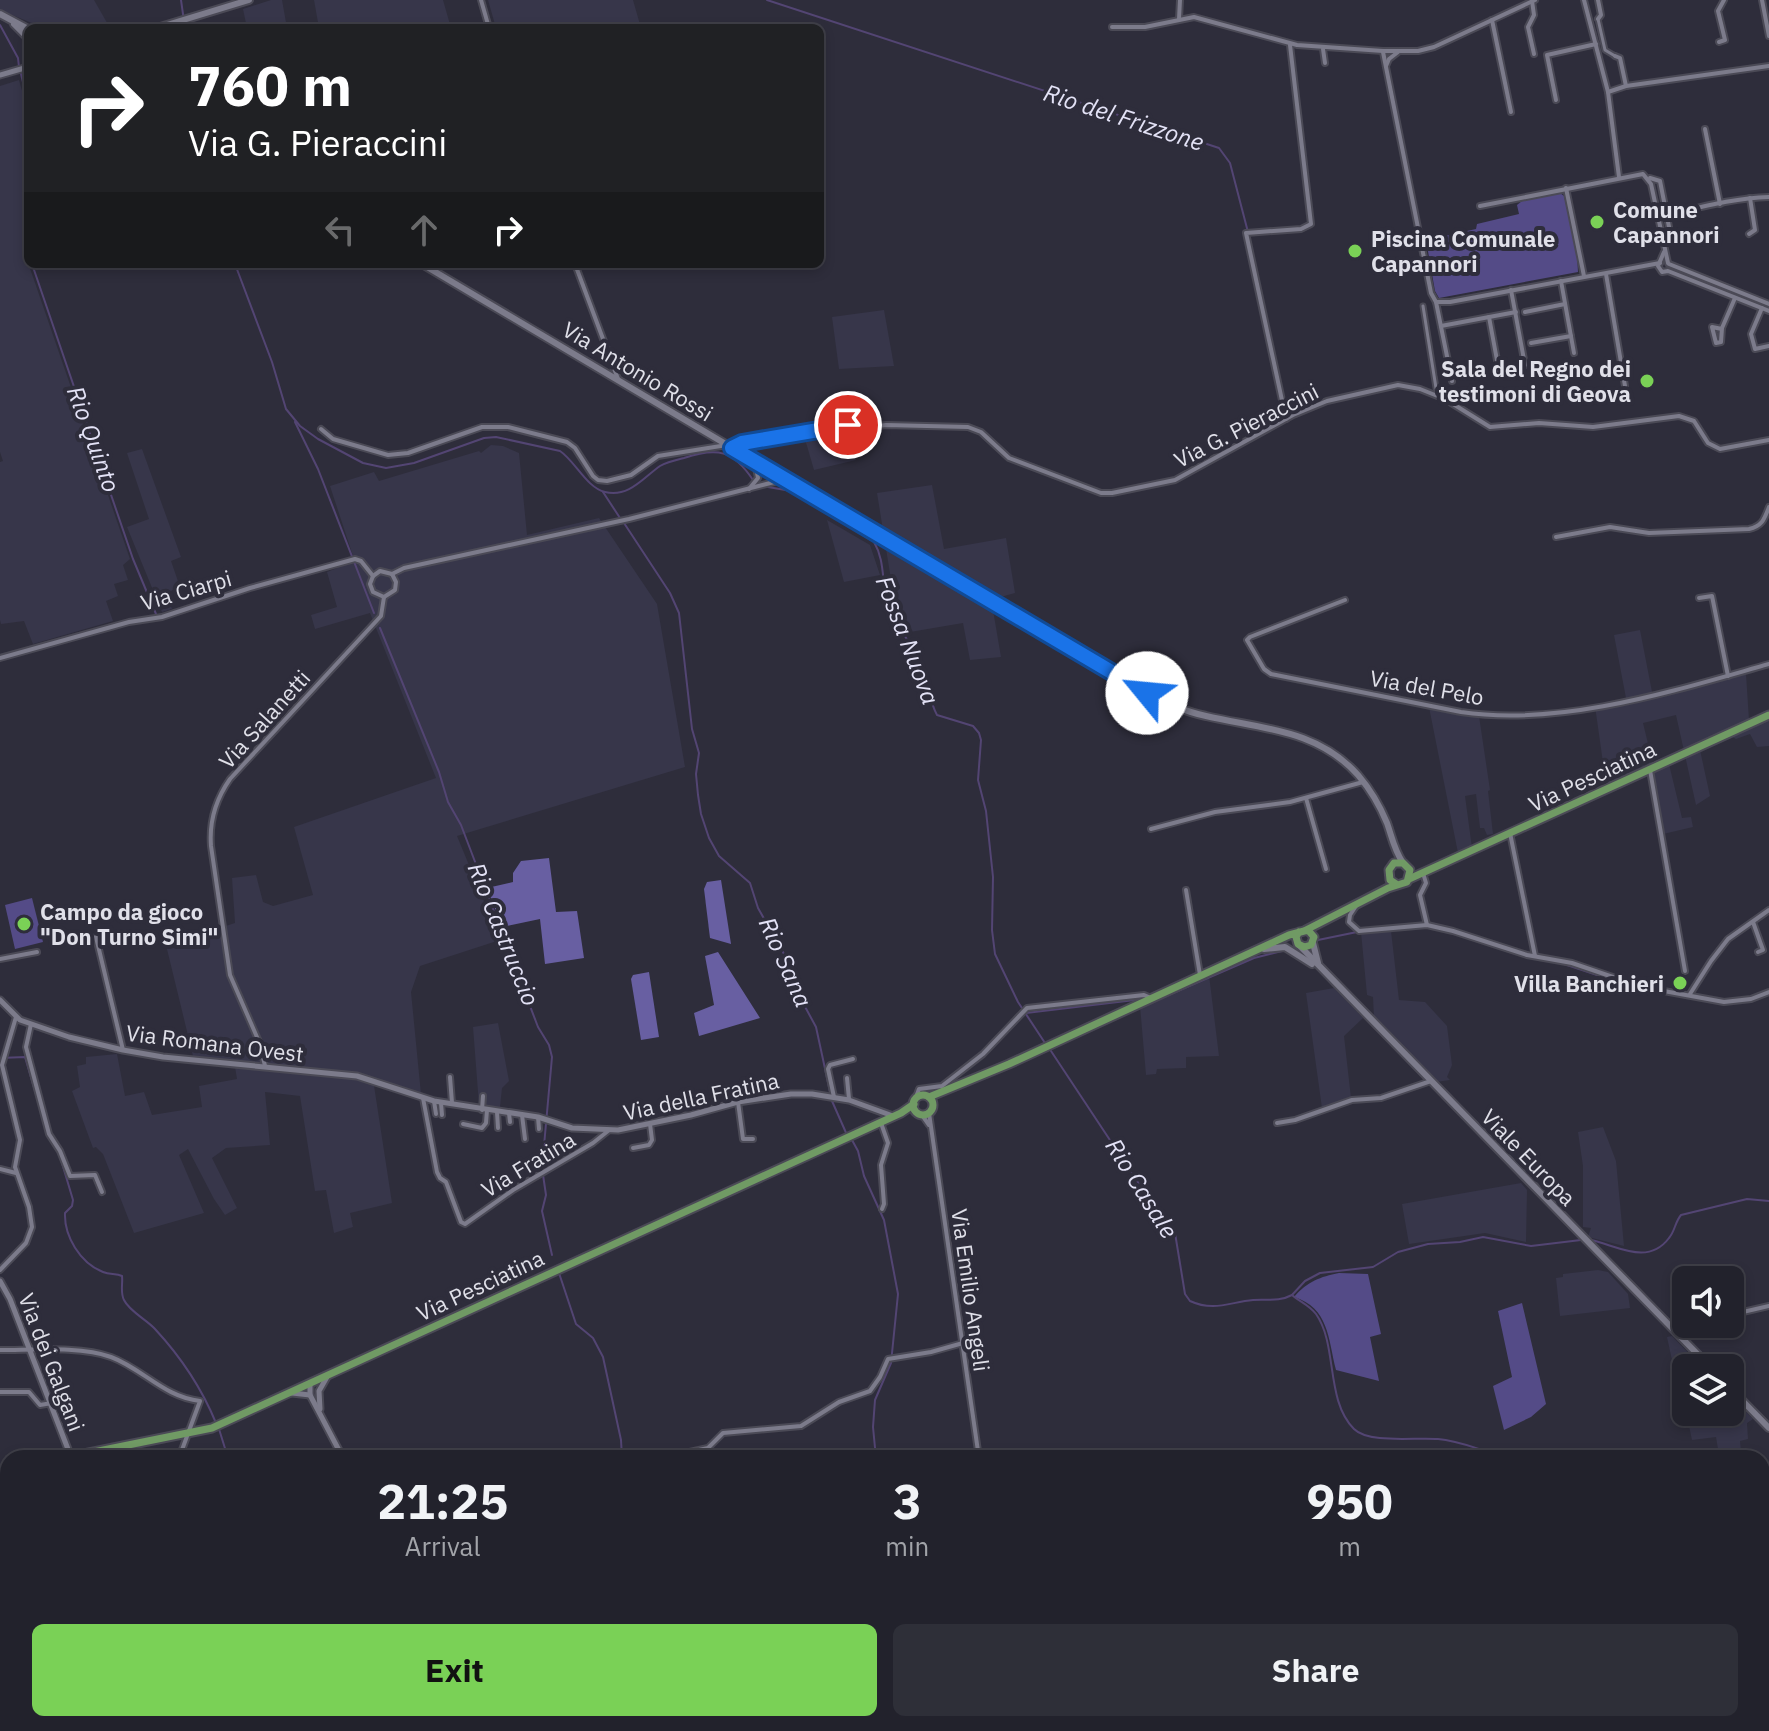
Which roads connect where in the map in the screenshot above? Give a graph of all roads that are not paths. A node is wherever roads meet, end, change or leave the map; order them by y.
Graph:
1 (249, 0) edge
2 (481, 0) edge
3 (1180, 0) edge
4 (1584, 0) edge
5 (1598, 0) edge
6 (1724, 0) edge
7 (1756, 0) edge
8 (1762, 0) edge
9 (1533, 1) edge
10 (0, 14) edge
11 (8, 19) junction
12 (1179, 19) junction
13 (1492, 19) junction
14 (1598, 19) joint
15 (170, 24) edge
16 (488, 24) edge
17 (24, 27) edge
18 (1112, 27) dead end
19 (1767, 27) edge
20 (24, 34) edge
21 (1769, 36) edge
22 (1719, 42) dead end
23 (1290, 44) junction
24 (1596, 44) junction
25 (1323, 48) junction
26 (1383, 51) junction
27 (1398, 51) junction
28 (1534, 54) dead end
29 (1615, 56) joint
30 (1325, 63) dead end
31 (24, 66) edge
32 (1769, 66) edge
33 (1386, 73) junction
34 (0, 75) edge
35 (1626, 86) junction
36 (1608, 92) junction
37 (1556, 100) dead end
38 (1511, 112) dead end
39 (1705, 129) dead end
40 (1619, 177) junction
41 (1649, 178) junction
42 (1566, 188) junction
43 (1769, 197) edge
44 (1750, 198) junction
45 (1720, 204) junction
46 (1480, 206) dead end
47 (1667, 215) junction
48 (1749, 234) dead end
49 (1661, 236) junction
50 (1664, 252) junction
51 (1660, 262) junction
52 (1669, 263) junction
53 (1647, 266) junction
54 (429, 268) edge
55 (576, 268) edge
56 (1659, 270) junction
57 (1668, 271) junction
58 (1605, 273) junction
59 (1584, 277) junction
60 (1561, 281) junction
61 (1511, 290) junction
62 (1735, 298) junction
63 (1436, 302) junction
64 (1565, 304) junction
65 (1769, 304) edge
66 (1423, 306) dead end
67 (1762, 308) junction
68 (1769, 311) edge
69 (1516, 312) junction
70 (1525, 312) dead end
71 (1489, 317) junction
72 (1441, 326) junction
73 (1722, 329) dead end
74 (1571, 336) junction
75 (1531, 343) dead end
76 (1769, 346) edge
77 (1574, 353) dead end
78 (1525, 365) dead end
79 (1499, 371) dead end
80 (618, 379) junction
81 (1452, 381) dead end
82 (1625, 386) dead end
83 (1442, 399) junction
84 (1286, 419) junction
85 (321, 429) dead end
86 (1769, 440) edge
87 (730, 447) junction
88 (754, 460) junction
89 (770, 469) junction
90 (758, 478) junction
91 (787, 479) junction
92 (767, 483) junction
93 (748, 490) junction
94 (1769, 507) edge
95 (1556, 537) dead end
96 (392, 574) junction
97 (373, 576) junction
98 (384, 597) junction
99 (1699, 598) dead end
100 (1345, 600) dead end
101 (0, 658) edge
102 (1769, 664) edge
103 (1728, 676) junction
104 (1769, 715) edge
105 (1650, 770) junction
106 (1363, 782) junction
107 (1306, 798) junction
108 (1151, 829) dead end
109 (1510, 833) junction
110 (1393, 845) junction
111 (1392, 865) junction
112 (1406, 865) junction
113 (1326, 869) dead end
114 (1426, 872) junction
115 (1389, 876) junction
116 (1409, 879) junction
117 (1396, 884) junction
118 (1186, 890) dead end
119 (1376, 894) junction
120 (1357, 905) junction
121 (1769, 910) edge
122 (1330, 918) junction
123 (1753, 922) junction
124 (1427, 925) junction
125 (1302, 931) junction
126 (96, 937) dead end
127 (1313, 940) junction
128 (1275, 942) junction
129 (1298, 944) junction
130 (37, 952) dead end
131 (1252, 952) junction
132 (1758, 952) dead end
133 (1535, 956) junction
134 (0, 959) edge
135 (1322, 970) junction
136 (1685, 971) dead end
137 (1200, 975) junction
138 (1769, 992) edge
139 (1690, 994) junction
140 (1151, 998) junction
141 (0, 1000) edge
142 (16, 1017) junction
143 (31, 1024) junction
144 (123, 1050) junction
145 (853, 1059) dead end
146 (265, 1066) junction
147 (450, 1077) dead end
148 (847, 1078) dead end
149 (1431, 1081) junction
150 (483, 1096) dead end
151 (927, 1096) junction
152 (831, 1097) junction
153 (423, 1098) junction
154 (849, 1100) junction
155 (438, 1102) junction
156 (738, 1102) junction
157 (452, 1105) junction
158 (919, 1109) junction
159 (485, 1110) junction
160 (497, 1112) junction
161 (509, 1113) junction
162 (439, 1114) dead end
163 (522, 1115) junction
164 (897, 1115) junction
165 (544, 1119) junction
166 (510, 1122) dead end
167 (880, 1122) junction
168 (1277, 1123) dead end
169 (463, 1124) dead end
170 (650, 1124) junction
171 (498, 1128) dead end
172 (539, 1129) dead end
173 (608, 1131) junction
174 (525, 1139) dead end
175 (753, 1139) dead end
176 (633, 1148) dead end
177 (0, 1169) edge
178 (16, 1173) junction
179 (102, 1192) dead end
180 (882, 1209) dead end
181 (0, 1270) edge
182 (0, 1281) edge
183 (1769, 1306) edge
184 (1744, 1312) edge
185 (1672, 1328) edge
186 (1682, 1338) edge
187 (963, 1343) junction
188 (0, 1350) edge
189 (30, 1350) junction
190 (1697, 1354) edge
191 (330, 1373) junction
192 (310, 1382) junction
193 (319, 1391) junction
194 (0, 1392) edge
195 (288, 1393) junction
196 (310, 1395) junction
197 (1744, 1402) edge
198 (52, 1403) junction
199 (320, 1410) junction
200 (1769, 1428) edge
201 (187, 1435) junction
202 (66, 1450) edge
203 (106, 1450) edge
204 (182, 1450) edge
205 (340, 1450) edge
206 (699, 1450) edge
207 (978, 1450) edge

1 - 15 main road
2 - 16 street
3 - 12 street
4 - 24 street
5 - 14 street
6 - 22 street
7 - 19 street
8 - 19 street
9 - 13 street
9 - 28 street
10 - 11 main road
11 - 17 main road
11 - 20 main road
12 - 18 street
12 - 23 street
13 - 27 street
13 - 38 street
14 - 29 street
19 - 21 street
23 - 25 street
23 - 84 street
24 - 36 street
24 - 37 street
25 - 26 street
25 - 30 street
26 - 27 street
26 - 33 street
27 - 33 street
29 - 35 street
31 - 34 street
32 - 35 street
33 - 63 street
35 - 36 street
36 - 40 street
39 - 45 street
40 - 41 street
40 - 42 street
41 - 47 street
41 - 49 street
42 - 46 street
42 - 59 street
43 - 44 street
44 - 45 street
44 - 48 street
45 - 47 street
47 - 49 street
49 - 50 street
50 - 51 street
50 - 52 street
51 - 52 street
51 - 53 street
51 - 56 street
52 - 57 street
52 - 65 street
53 - 56 street
53 - 58 street
54 - 80 main road, Via Antonio Rossi
55 - 80 street
56 - 57 street
57 - 62 street
58 - 59 street
58 - 82 street
59 - 60 street
60 - 61 street
60 - 64 street
61 - 63 street
61 - 69 street
62 - 67 street
62 - 73 street
63 - 72 street
64 - 70 street
64 - 74 street
66 - 83 street
67 - 68 street
67 - 76 street
69 - 71 street
69 - 78 street
71 - 72 street
71 - 79 street
72 - 81 street
74 - 75 street
74 - 77 street
80 - 87 main road, Via Antonio Rossi
83 - 84 street, Via G. Pieraccini
83 - 86 street, Via G. Pieraccini
84 - 87 street, Via G. Pieraccini
85 - 87 street, Via G. Pieraccini
87 - 88 main road, Via Antonio Rossi
88 - 89 main road, Via Antonio Rossi
88 - 90 street
89 - 90 street
89 - 91 main road, Via Antonio Rossi
89 - 92 street
90 - 93 street
91 - 92 street
91 - 106 main road, Via Antonio Rossi
92 - 93 street
93 - 96 street
94 - 95 street
96 - 97 street
96 - 98 street
97 - 98 street
97 - 101 street, Via Ciarpi
98 - 146 street, Via Salanetti
99 - 103 street
100 - 103 street, Via del Pelo
102 - 103 street, Via del Pelo
104 - 105 main road, Via Pesciatina
105 - 109 main road, Via Pesciatina
105 - 136 street
106 - 107 street
106 - 110 main road, Via Antonio Rossi
107 - 108 street
107 - 113 street
109 - 114 main road, Via Pesciatina
109 - 133 street
110 - 111 main road
110 - 112 main road
111 - 112 main road
111 - 115 main road, Via Pesciatina
112 - 114 main road
112 - 116 main road
114 - 116 main road, Via Pesciatina
114 - 124 street
115 - 117 main road
115 - 119 main road, Via Pesciatina
116 - 117 main road, Via Pesciatina
117 - 119 main road, Via Pesciatina
118 - 137 street
119 - 120 main road, Via Pesciatina
120 - 122 main road, Via Pesciatina
120 - 124 street
121 - 123 street
122 - 125 main road, Via Pesciatina
122 - 127 main road, Via Pesciatina
123 - 132 street
123 - 139 street
124 - 133 street
125 - 127 main road
125 - 128 main road, Via Pesciatina
125 - 129 main road
126 - 144 street
127 - 129 main road, Via Pesciatina
127 - 135 main road, Viale Europa
128 - 129 main road, Via Pesciatina
128 - 131 main road, Via Pesciatina
129 - 135 main road, Viale Europa
130 - 134 street
131 - 135 main road, Viale Europa
131 - 137 main road, Via Pesciatina
133 - 139 street
135 - 149 main road, Viale Europa
137 - 140 main road, Via Pesciatina
138 - 139 street
140 - 151 main road, Via Pesciatina
140 - 151 street
141 - 142 street, Via Romana Ovest
142 - 143 street, Via Romana Ovest
142 - 178 street
143 - 144 street, Via Romana Ovest
143 - 179 street
144 - 146 street, Via Romana Ovest
145 - 152 street
146 - 153 street, Via Romana Ovest
147 - 157 street
148 - 154 street
149 - 168 street
149 - 185 main road, Viale Europa
150 - 159 street
151 - 158 main road, Via Pesciatina
151 - 158 main road, Via Pesciatina
152 - 154 street, Via della Fratina
152 - 156 street, Via della Fratina
153 - 155 street, Via Romana Ovest
153 - 173 street, Via Fratina
154 - 164 street, Via della Fratina
155 - 157 street, Via Romana Ovest
155 - 162 street
156 - 170 street, Via della Fratina
156 - 175 street
157 - 159 street, Via Romana Ovest
158 - 164 main road, Via Pesciatina
158 - 187 street, Via Emilio Angeli
159 - 160 street, Via Romana Ovest
159 - 169 street
160 - 161 street, Via Romana Ovest
160 - 171 street
161 - 163 street, Via Romana Ovest
161 - 166 street
163 - 165 street, Via Romana Ovest
163 - 174 street
164 - 167 main road, Via Pesciatina
165 - 172 street
165 - 173 street, Via Romana Ovest
167 - 180 street
167 - 191 main road, Via Pesciatina
170 - 173 street, Via della Fratina
170 - 176 street
177 - 178 street
178 - 181 street
182 - 189 street, Via dei Galgani
183 - 184 street
186 - 190 main road, Viale Europa
187 - 206 street
187 - 207 street, Via Emilio Angeli
188 - 189 street
189 - 198 street, Via dei Galgani
189 - 201 street
191 - 192 main road, Via Pesciatina
191 - 193 street
192 - 193 street
192 - 195 main road, Via Pesciatina
192 - 196 street
193 - 199 street
194 - 198 street
195 - 196 street
195 - 201 main road, Via Pesciatina
196 - 199 street
197 - 200 main road
198 - 202 street, Via dei Galgani
199 - 205 street
201 - 203 main road, Via Pesciatina
201 - 204 street

